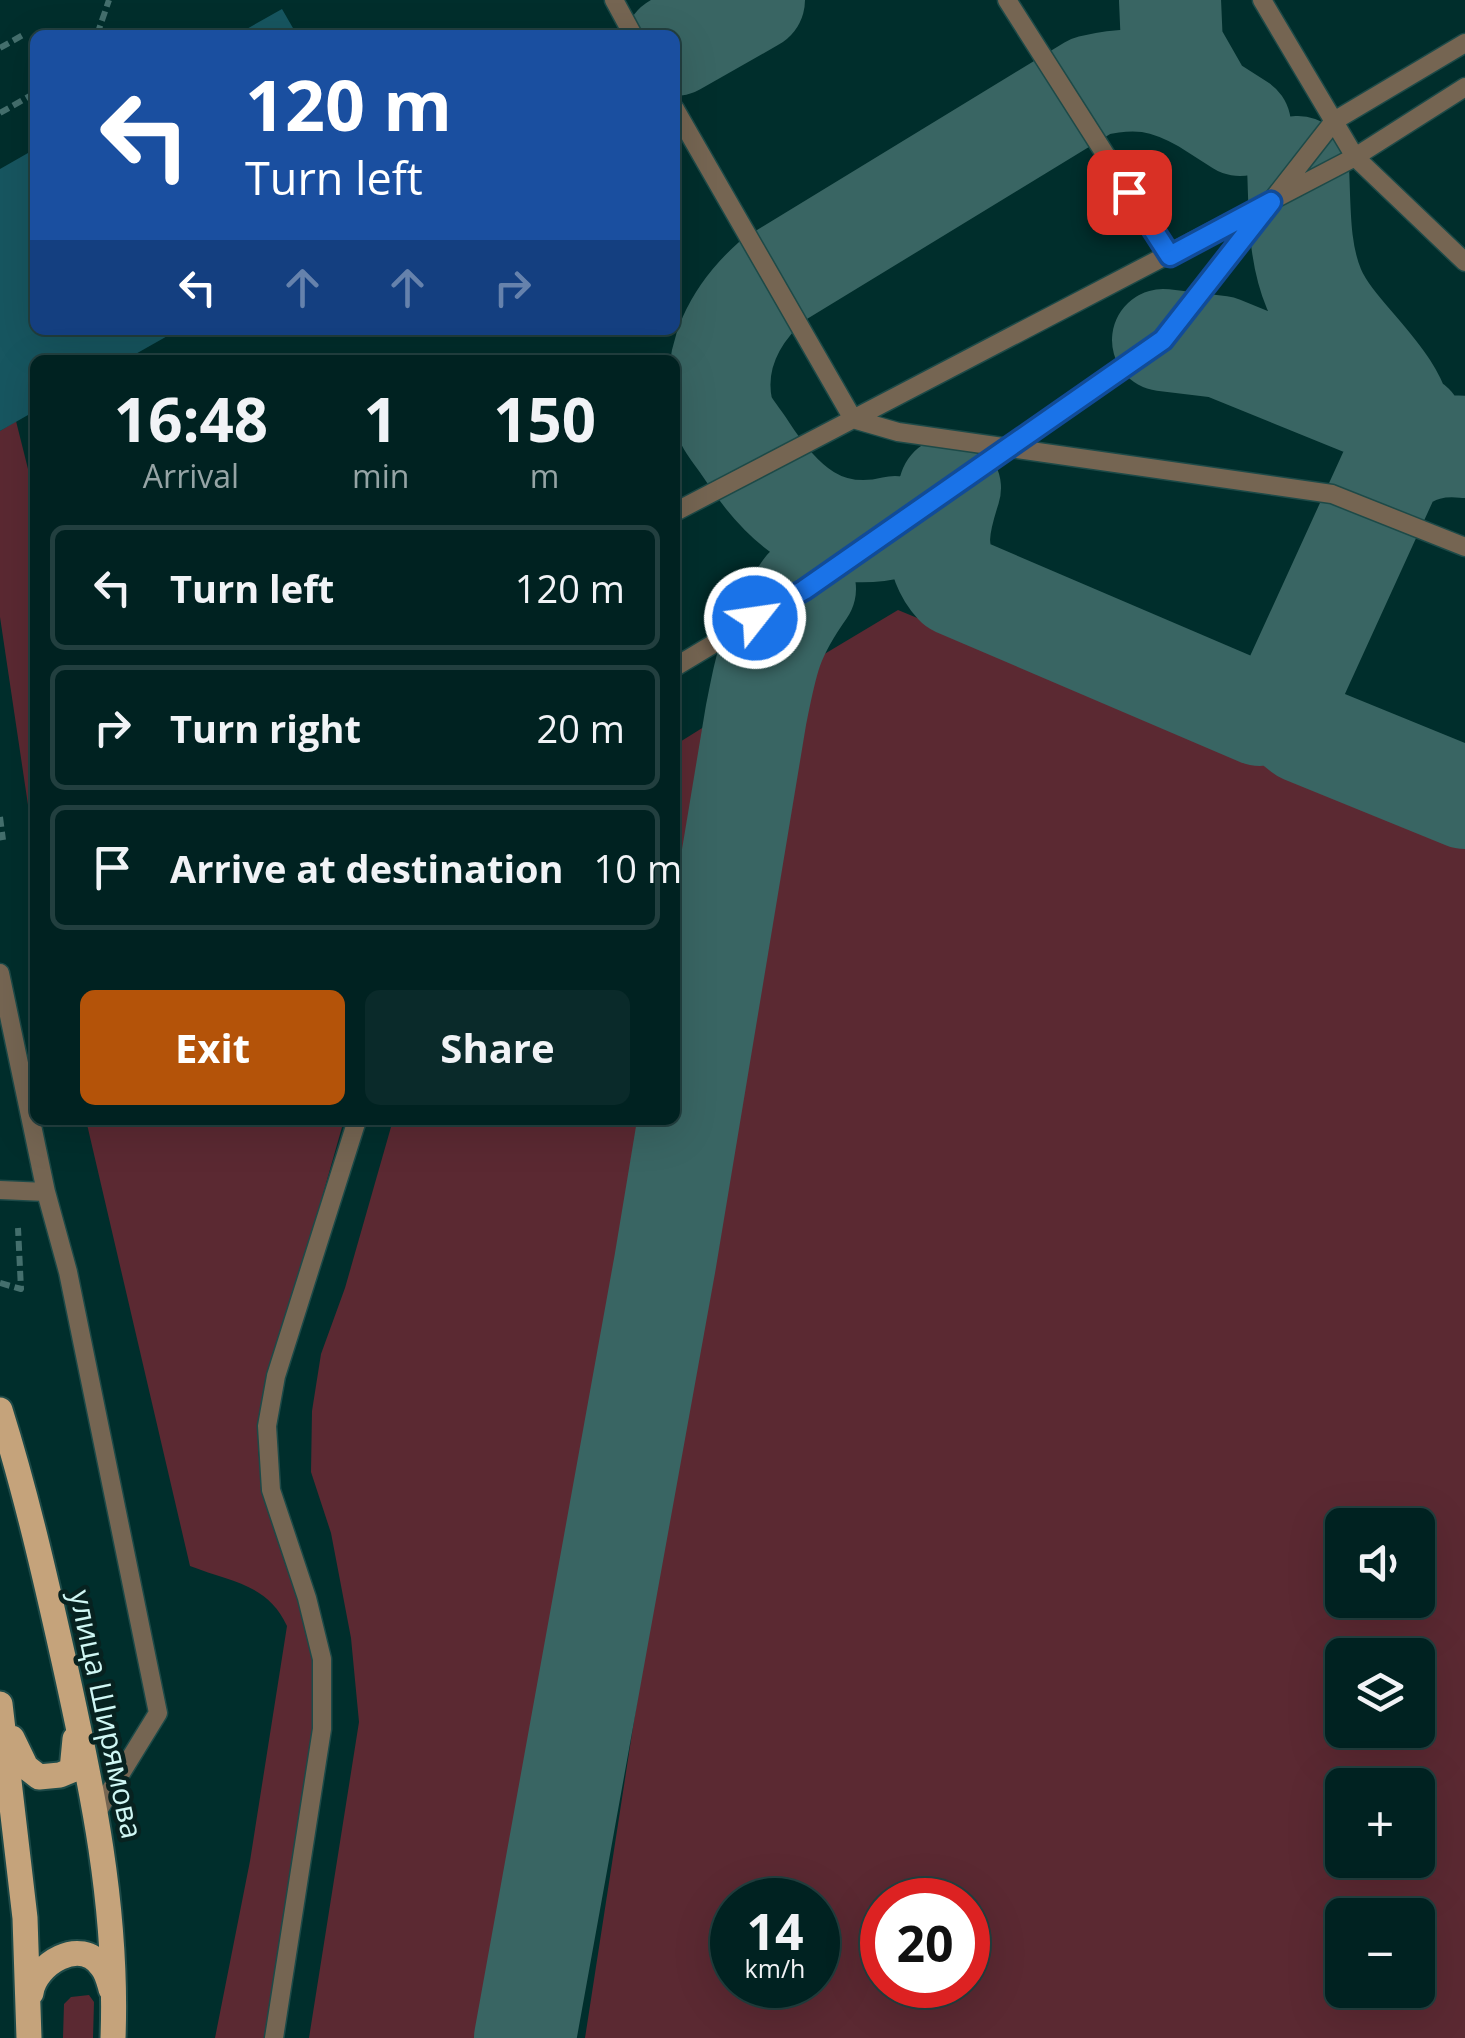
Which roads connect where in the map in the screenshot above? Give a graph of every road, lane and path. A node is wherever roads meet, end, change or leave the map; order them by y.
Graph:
1 (108, 0) edge
2 (614, 0) edge
3 (1007, 0) edge
4 (1262, 0) edge
5 (99, 30) edge
6 (630, 30) edge
7 (23, 35) dead end
8 (1465, 43) edge
9 (0, 48) edge
10 (1465, 87) edge
11 (30, 95) edge
12 (0, 113) edge
13 (680, 117) edge
14 (1334, 121) junction
15 (1355, 158) junction
16 (1271, 202) junction
17 (1170, 256) junction
18 (1465, 262) edge
19 (853, 419) junction
20 (1010, 448) junction
21 (680, 509) edge
22 (1465, 547) edge
23 (680, 664) edge
24 (0, 817) edge
25 (0, 829) edge
26 (0, 973) edge
27 (30, 1116) edge
28 (32, 1125) edge
29 (355, 1125) edge
30 (0, 1190) edge
31 (46, 1192) junction
32 (18, 1228) dead end
33 (0, 1283) edge
34 (0, 1410) edge
35 (66, 1671) junction
36 (0, 1706) edge
37 (96, 1814) junction
38 (114, 1999) junction
39 (29, 2026) edge
40 (112, 2038) edge
41 (274, 2038) edge

1 - 5 path
2 - 6 lane
3 - 17 lane
4 - 14 lane
7 - 9 path
8 - 14 lane
10 - 15 lane
11 - 12 path
13 - 19 lane
14 - 15 lane
14 - 16 lane
15 - 16 lane
15 - 18 lane
16 - 17 lane
16 - 20 lane
17 - 19 lane
19 - 20 lane
19 - 21 lane
20 - 22 lane
20 - 23 lane
24 - 25 path
26 - 27 lane
28 - 31 lane
29 - 41 lane
30 - 31 lane
31 - 37 lane
32 - 33 path
34 - 35 main road, улица Ширямова
35 - 36 main road
35 - 37 main road, улица Ширямова
36 - 39 main road
37 - 38 main road, улица Ширямова
38 - 39 main road
38 - 40 main road, улица Ширямова

